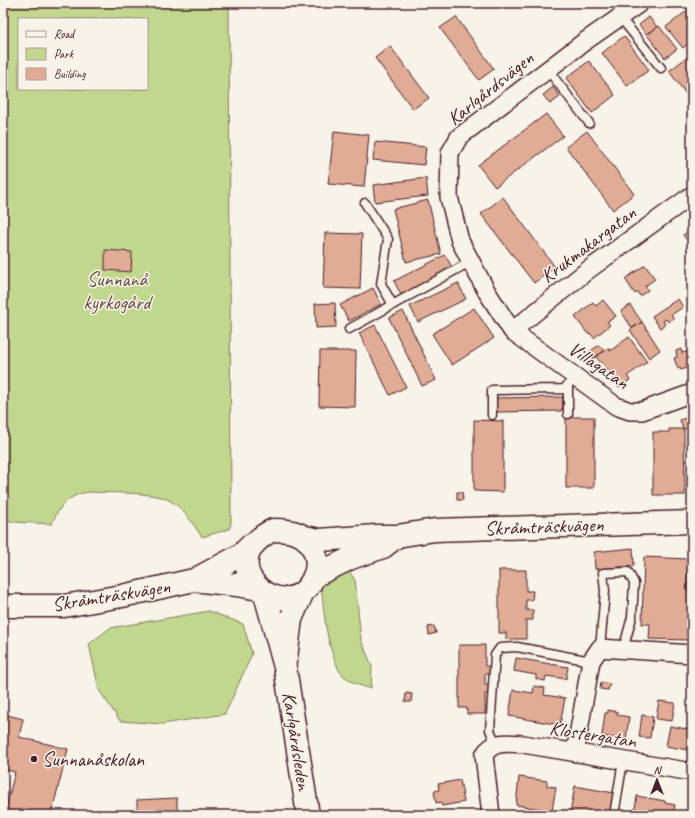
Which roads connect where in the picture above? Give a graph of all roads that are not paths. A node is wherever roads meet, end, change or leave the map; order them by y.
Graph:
1 (640, 3) edge
2 (620, 17) junction
3 (661, 68) dead end
4 (548, 70) junction
5 (589, 123) dead end
6 (692, 195) edge
7 (365, 203) dead end
8 (470, 262) junction
9 (393, 305) junction
10 (349, 329) dead end
11 (512, 330) junction
12 (572, 381) junction
13 (692, 393) edge
14 (492, 414) dead end
15 (568, 414) dead end
16 (692, 522) edge
17 (397, 536) junction
18 (305, 537) junction
19 (251, 545) junction
20 (194, 580) junction
21 (308, 585) junction
22 (262, 592) junction
23 (3, 606) edge
24 (623, 650) junction
25 (596, 654) junction
26 (692, 654) edge
27 (285, 667) junction
28 (492, 746) junction
29 (575, 753) junction
30 (623, 761) junction
31 (692, 772) edge
32 (308, 815) edge
33 (491, 815) edge
34 (614, 815) edge

1 - 2 street, Karlgårdsvägen
2 - 3 lane
2 - 4 street, Karlgårdsvägen
4 - 5 lane
4 - 8 street, Karlgårdsvägen
6 - 11 street, Krukmakargatan
7 - 9 lane
8 - 9 lane
8 - 11 street, Karlgårdsvägen
9 - 10 lane
11 - 12 street, Villagatan
12 - 13 street, Villagatan
12 - 14 lane
12 - 15 lane
16 - 17 main road, Skråmträskvägen
17 - 18 main road, Skråmträskvägen
17 - 21 main road, Skråmträskvägen
18 - 19 main road
18 - 21 main road
19 - 20 main road, Skråmträskvägen
19 - 22 main road
20 - 22 main road, Skråmträskvägen
20 - 23 main road, Skråmträskvägen
21 - 22 main road
21 - 27 main road, Karlgårdsleden
22 - 27 main road, Karlgårdsleden
24 - 25 street
24 - 25 lane
24 - 26 street
25 - 28 lane
25 - 29 street
27 - 32 main road, Karlgårdsleden
28 - 29 street, Klostergatan
28 - 33 street
29 - 30 street, Klostergatan
30 - 31 street, Klostergatan
30 - 34 lane

